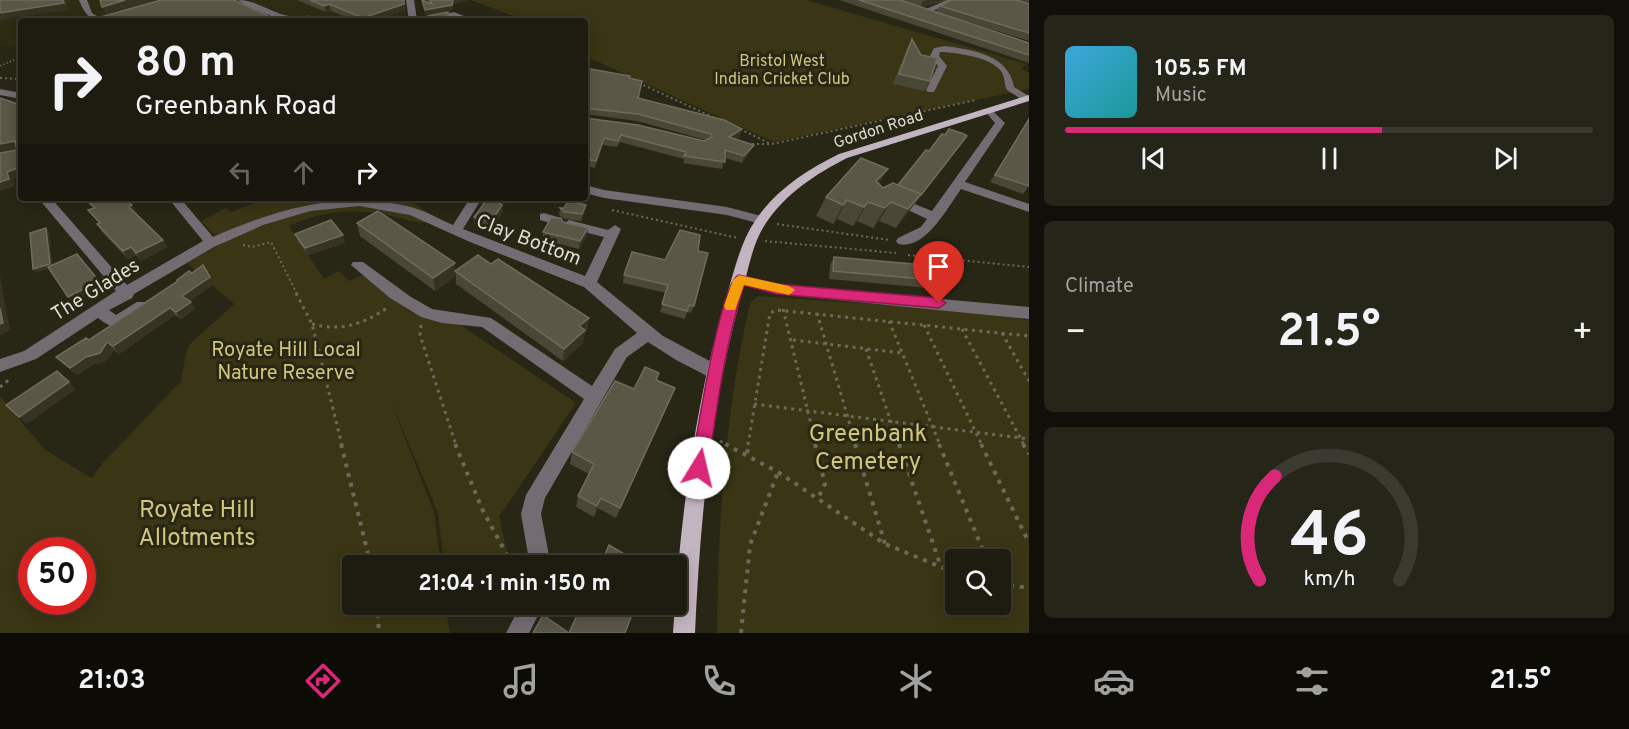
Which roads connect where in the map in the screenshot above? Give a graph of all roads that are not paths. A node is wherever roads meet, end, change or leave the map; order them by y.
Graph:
1 (83, 0) edge
2 (242, 0) edge
3 (410, 0) edge
4 (954, 0) edge
5 (292, 9) dead end
6 (914, 9) edge
7 (923, 12) junction
8 (934, 15) edge
9 (95, 18) edge
10 (286, 18) edge
11 (311, 18) edge
12 (413, 18) edge
13 (435, 18) edge
14 (464, 18) edge
15 (931, 90) edge
16 (0, 92) edge
17 (18, 95) edge
18 (1026, 102) edge
19 (990, 111) junction
20 (959, 184) junction
21 (588, 190) edge
22 (879, 194) edge
23 (47, 201) edge
24 (177, 201) edge
25 (473, 201) edge
26 (1029, 208) edge
27 (935, 217) junction
28 (761, 220) junction
29 (556, 221) edge
30 (456, 231) junction
31 (210, 241) junction
32 (903, 241) road end
33 (358, 265) dead end
34 (739, 280) junction
35 (589, 283) junction
36 (126, 294) junction
37 (154, 297) edge
38 (100, 310) junction
39 (1029, 313) edge
40 (648, 334) junction
41 (0, 366) edge
42 (715, 372) junction
43 (593, 396) junction
44 (539, 555) edge
45 (527, 615) edge
46 (517, 633) edge
47 (684, 633) edge

1 - 9 street
2 - 10 street
3 - 12 street
4 - 7 street
5 - 11 street
6 - 7 street
7 - 8 street
13 - 14 street
15 - 18 street
16 - 17 street
18 - 19 main road, Gordon Road
19 - 20 street
19 - 28 main road, Gordon Road
20 - 26 street
20 - 27 street
21 - 28 street
22 - 27 street
23 - 36 street
24 - 31 street
25 - 30 street, Clay Bottom
27 - 32 street
28 - 34 main road
29 - 35 street, Clay Bottom
30 - 31 street, Clay Bottom
30 - 35 street, Clay Bottom
31 - 36 street, The Glades
33 - 43 street
34 - 39 street
34 - 42 main road
35 - 40 street, Clay Bottom
36 - 38 street, The Glades
37 - 38 street
38 - 41 street, The Glades
40 - 42 street, Clay Bottom
40 - 43 street
42 - 47 main road
43 - 44 street
45 - 46 street

